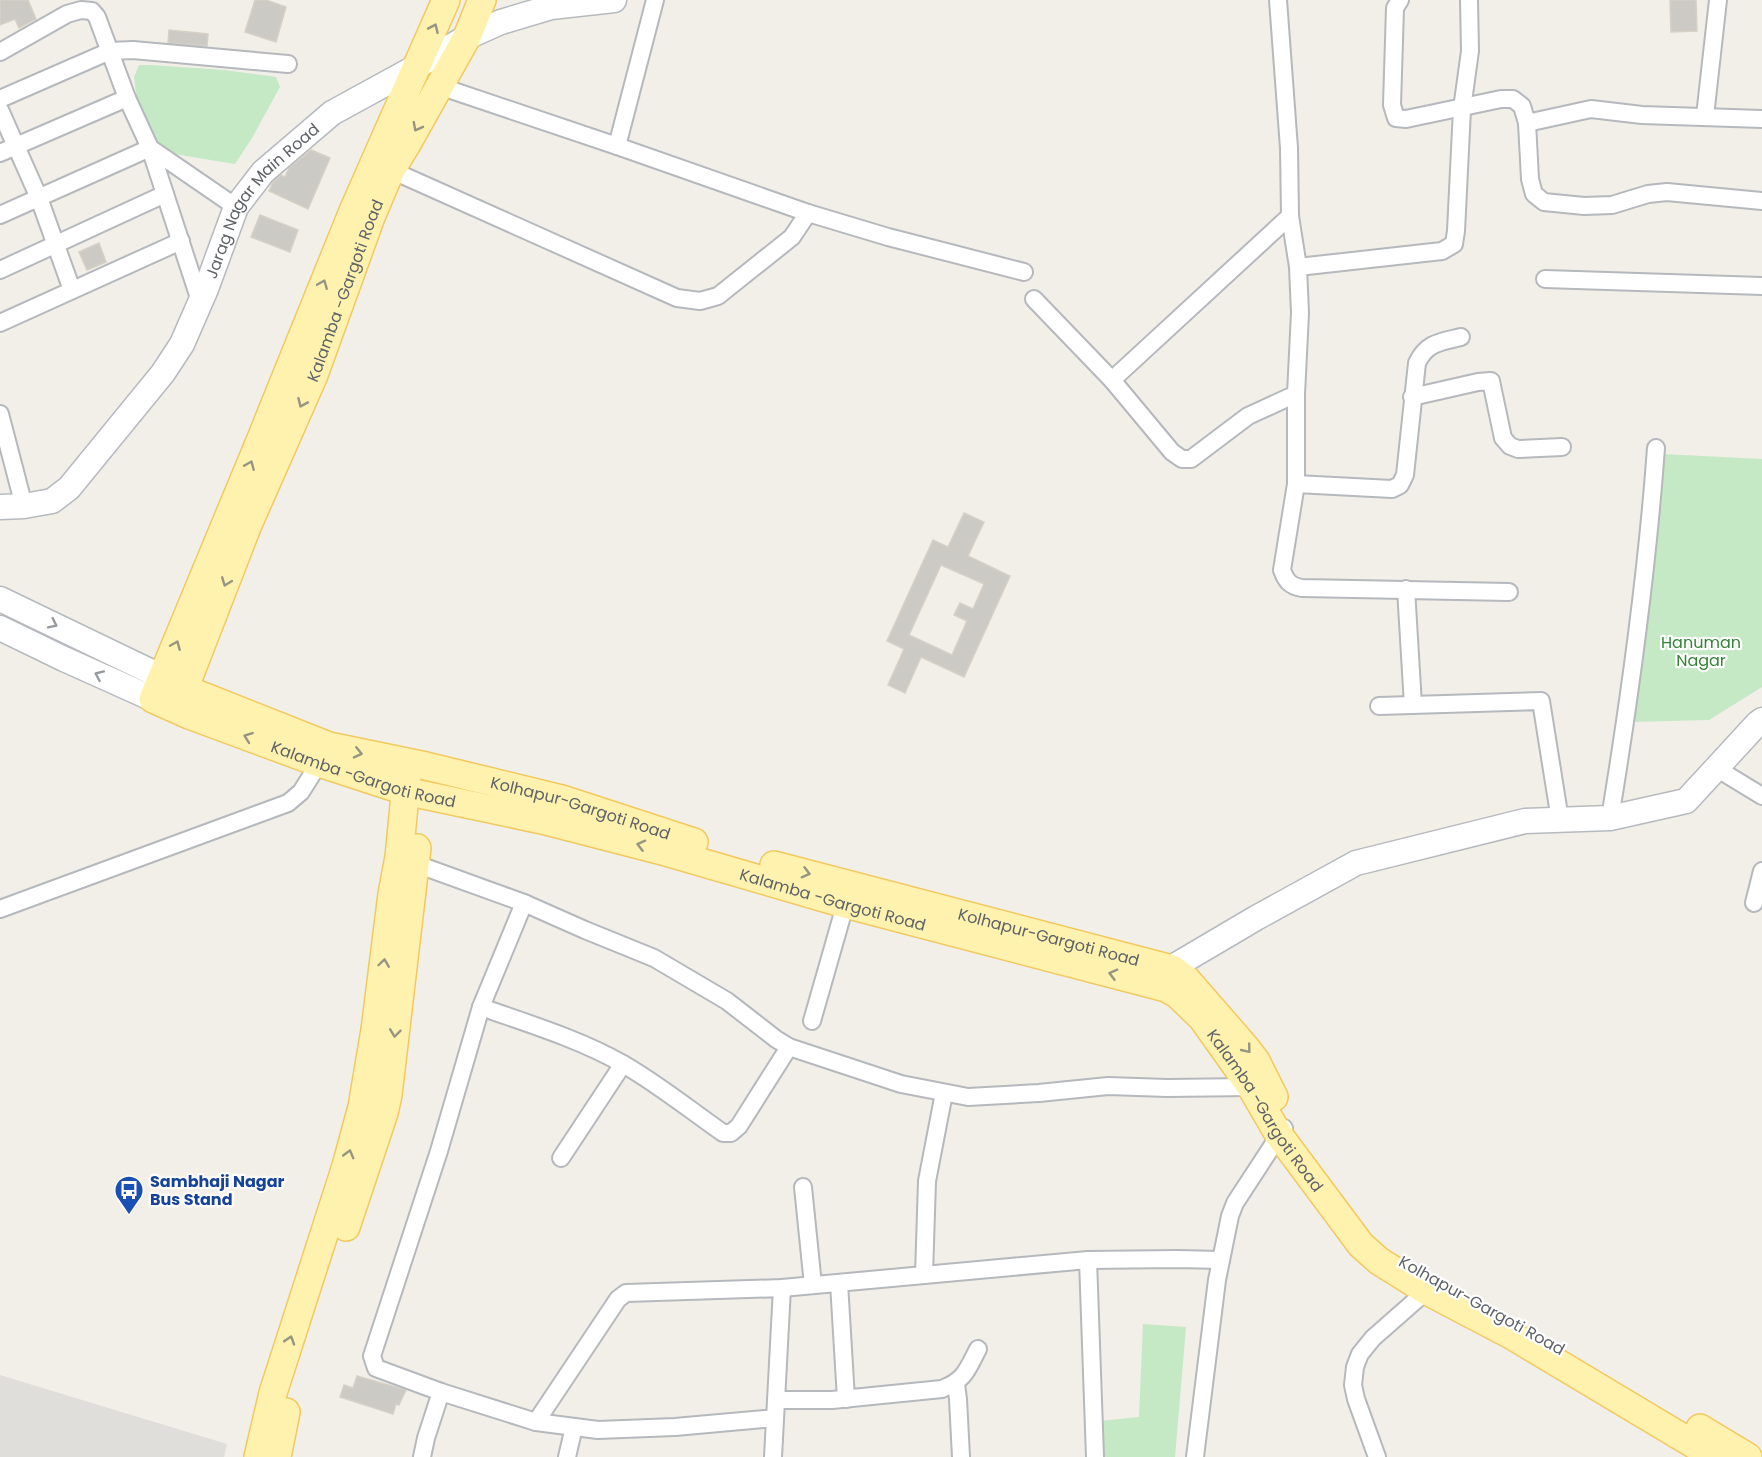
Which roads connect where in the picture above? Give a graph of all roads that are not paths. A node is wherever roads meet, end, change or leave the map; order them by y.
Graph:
1 (446, 0) edge
2 (482, 0) edge
3 (614, 0) edge
4 (654, 0) edge
5 (1278, 0) edge
6 (1400, 0) edge
7 (1469, 0) edge
8 (1718, 0) edge
9 (92, 6) edge
10 (466, 37) junction
11 (110, 51) junction
12 (0, 52) edge
13 (288, 64) dead end
14 (416, 67) junction
15 (439, 86) junction
16 (127, 98) junction
17 (0, 99) edge
18 (1461, 109) junction
19 (0, 110) edge
20 (1705, 116) junction
21 (1762, 119) edge
22 (1527, 123) junction
23 (617, 146) junction
24 (16, 147) junction
25 (150, 148) junction
26 (0, 153) edge
27 (391, 170) junction
28 (165, 194) junction
29 (39, 198) junction
30 (1762, 201) edge
31 (236, 207) junction
32 (808, 213) junction
33 (0, 215) edge
34 (1290, 216) junction
35 (181, 241) junction
36 (56, 244) junction
37 (1298, 267) junction
38 (0, 270) edge
39 (1024, 272) dead end
40 (1545, 279) dead end
41 (1762, 286) edge
42 (72, 290) junction
43 (1035, 299) dead end
44 (200, 301) junction
45 (0, 323) edge
46 (1461, 337) dead end
47 (1112, 380) junction
48 (1296, 394) junction
49 (1412, 397) junction
50 (0, 414) edge
51 (1562, 447) dead end
52 (1656, 448) dead end
53 (1296, 484) junction
54 (12, 507) edge
55 (1406, 589) junction
56 (1509, 592) dead end
57 (0, 599) edge
58 (0, 628) edge
59 (169, 693) junction
60 (1413, 705) junction
61 (1379, 706) dead end
62 (1762, 720) edge
63 (324, 754) junction
64 (417, 765) junction
65 (1716, 768) junction
66 (414, 792) junction
67 (1762, 796) edge
68 (1610, 818) junction
69 (1560, 820) junction
70 (407, 860) junction
71 (1762, 872) edge
72 (848, 894) junction
73 (524, 903) junction
74 (1754, 903) dead end
75 (0, 909) edge
76 (1172, 969) junction
77 (1146, 982) junction
78 (481, 1007) junction
79 (812, 1021) dead end
80 (789, 1047) junction
81 (623, 1064) junction
82 (1251, 1087) junction
83 (944, 1092) junction
84 (1283, 1130) junction
85 (561, 1158) dead end
86 (803, 1187) dead end
87 (1088, 1260) junction
88 (1221, 1260) junction
89 (924, 1275) junction
90 (839, 1283) junction
91 (813, 1285) junction
92 (1432, 1286) junction
93 (782, 1288) junction
94 (978, 1349) dead end
95 (956, 1384) junction
96 (441, 1392) junction
97 (846, 1399) junction
98 (776, 1400) junction
99 (775, 1418) junction
100 (536, 1422) junction
101 (574, 1427) junction
102 (258, 1457) edge
103 (277, 1457) edge
104 (422, 1457) edge
105 (567, 1457) edge
106 (773, 1457) edge
107 (961, 1457) edge
108 (1095, 1457) edge
109 (1195, 1457) edge
110 (1377, 1457) edge
111 (1716, 1457) edge
112 (1748, 1457) edge

14 -> 1 main road
2 - 10 main road, Kalamba -Gargoti Road
3 - 10 street, Jarag Nagar Main Road
4 - 23 street
5 - 34 street
6 - 18 street
7 - 18 street
8 - 20 street
9 - 11 street
9 - 12 street
10 - 14 street, Jarag Nagar Main Road
10 - 15 main road, Kalamba -Gargoti Road
11 - 13 street
11 - 16 street
11 - 17 street
14 - 31 street, Jarag Nagar Main Road
59 -> 14 main road
15 - 23 street
15 -> 27 main road, Kalamba -Gargoti Road
16 - 24 street
16 - 25 street
18 - 22 street
18 - 37 street
19 - 24 street
20 - 21 street
20 - 22 street
22 - 30 street
23 - 32 street
24 - 26 street
24 - 29 street
25 - 28 street
25 - 29 street
25 - 31 street
27 - 32 street
27 -> 59 main road, Kalamba -Gargoti Road
28 - 35 street
28 - 36 street
29 - 33 street
29 - 36 street
31 - 44 street, Jarag Nagar Main Road
32 - 39 street
34 - 37 street
34 - 47 street
35 - 42 street
35 - 44 street
36 - 38 street
36 - 42 street
37 - 48 street
40 - 41 street
42 - 45 street
43 - 47 street
44 - 54 street, Jarag Nagar Main Road
46 - 49 street
47 - 48 street
48 - 53 street
49 - 51 street
49 - 53 street
50 - 54 street
52 - 68 street
53 - 55 street
55 - 56 street
55 - 60 street
57 -> 59 street, Kalamba -Gargoti Road
59 -> 58 street, Kalamba -Gargoti Road
59 - 63 main road, Kalamba -Gargoti Road
60 - 61 street
60 - 69 street
62 - 65 street
63 -> 64 main road, Kolhapur-Gargoti Road
63 - 66 main road, Kalamba -Gargoti Road
63 - 75 street
64 - 66 main road
64 -> 72 main road, Kolhapur-Gargoti Road
65 - 67 street
65 - 68 street
66 - 70 main road
72 -> 66 main road, Kalamba -Gargoti Road
68 - 69 street
69 - 76 street
70 - 73 street
102 -> 70 main road
70 -> 103 main road
71 - 74 street
72 - 76 main road, Kolhapur-Gargoti Road
77 -> 72 main road, Kalamba -Gargoti Road
72 - 79 street
73 - 78 street
73 - 80 street
76 - 77 street
76 -> 84 main road, Kolhapur-Gargoti Road
77 - 82 main road, Kalamba -Gargoti Road
78 - 81 street
78 - 96 street
80 - 81 street
80 - 83 street
81 - 85 street
82 - 83 street
82 - 84 main road, Kalamba -Gargoti Road
83 - 89 street
84 - 88 street
84 - 92 main road, Kolhapur-Gargoti Road
86 - 91 street
87 - 88 street
87 - 89 street
87 - 108 street
88 - 109 street
89 - 90 street
90 - 91 street
90 - 97 street
91 - 93 street
92 - 110 street
92 - 111 main road
92 - 112 main road, Kolhapur-Gargoti Road
93 - 98 street
93 - 100 street
94 - 95 street
95 - 97 street
95 - 107 street
96 - 100 street
96 - 104 street
97 - 98 street
98 - 99 street
99 - 101 street
99 - 106 street
100 - 101 street
101 - 105 street

